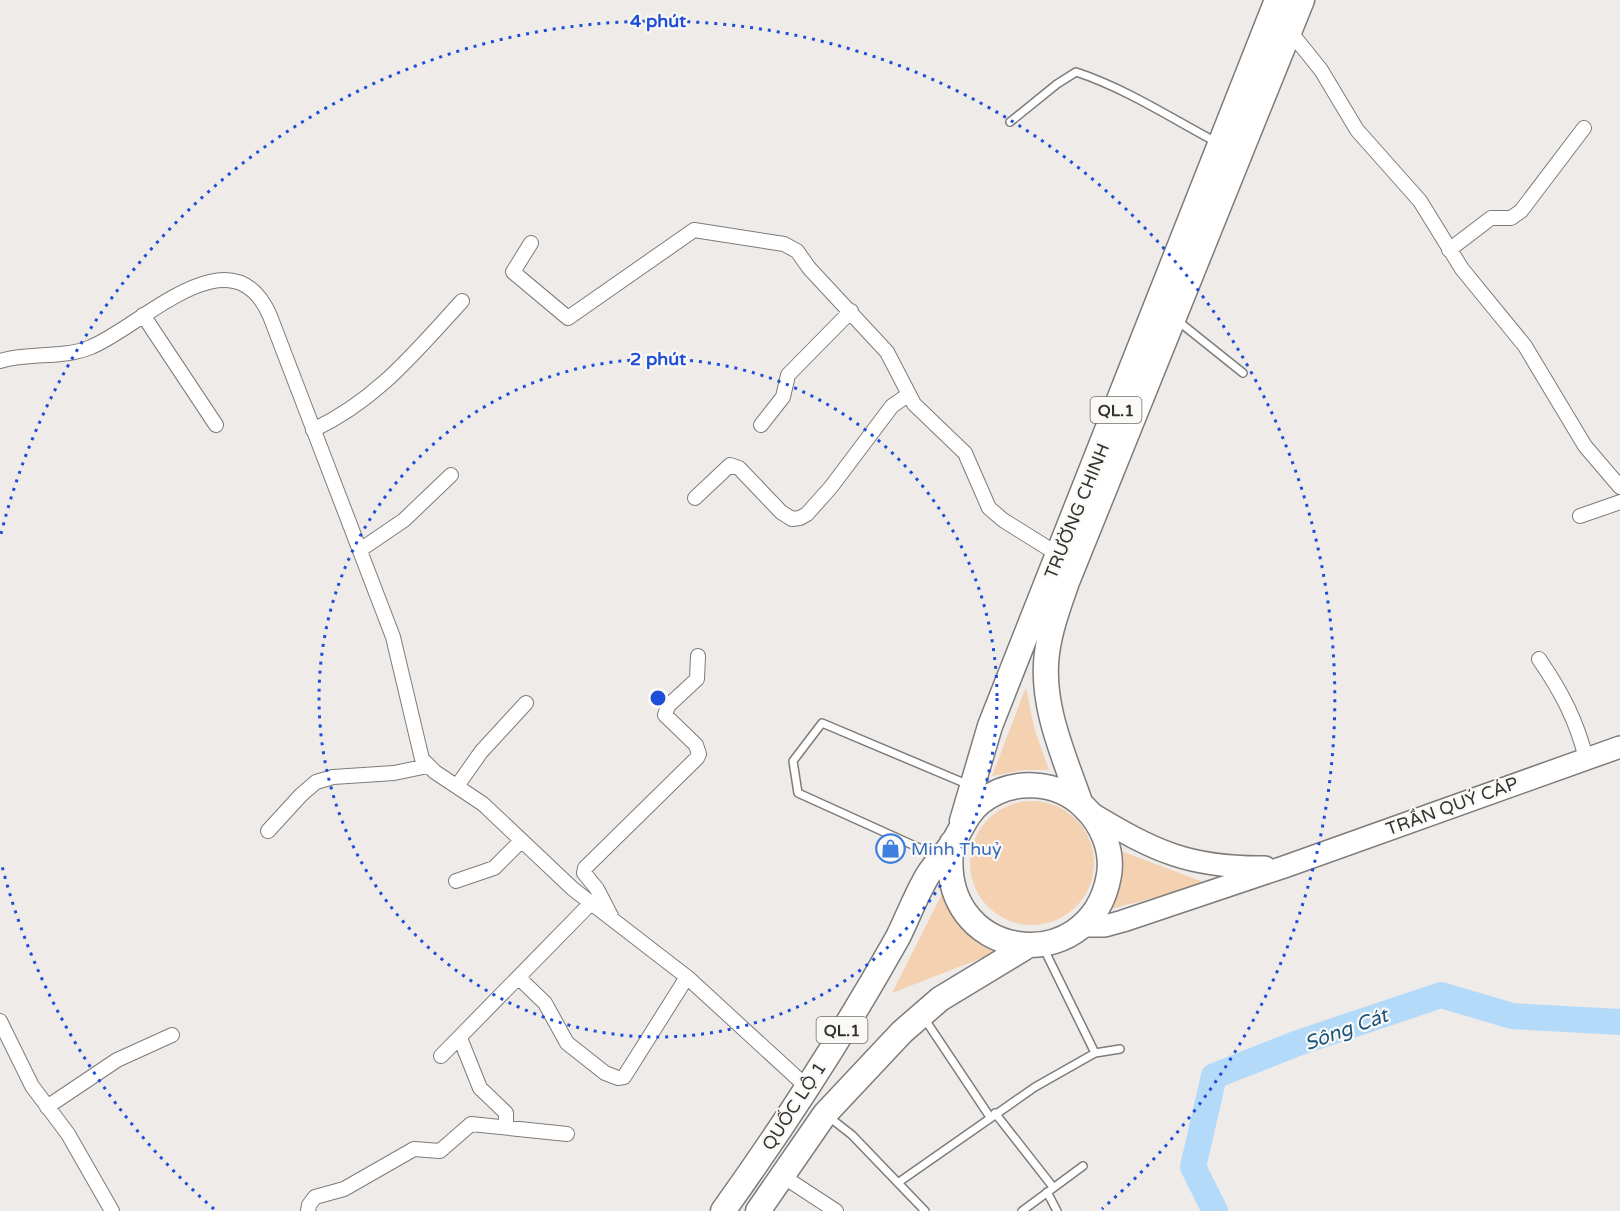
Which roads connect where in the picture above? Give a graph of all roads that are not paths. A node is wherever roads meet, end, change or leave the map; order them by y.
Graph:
1 (1302, 0) edge
2 (1275, 1) edge
3 (1289, 32) junction
4 (1010, 122) dead end
5 (1584, 128) dead end
6 (1221, 145) junction
7 (531, 243) dead end
8 (1449, 250) junction
9 (462, 300) dead end
10 (851, 311) junction
11 (143, 315) junction
12 (1174, 318) junction
13 (0, 361) edge
14 (1243, 373) dead end
15 (908, 395) junction
16 (216, 425) dead end
17 (761, 425) dead end
18 (313, 430) junction
19 (451, 475) dead end
20 (1620, 487) edge
21 (695, 498) dead end
22 (1620, 502) edge
23 (1580, 516) dead end
24 (360, 550) junction
25 (1059, 555) junction
26 (698, 656) dead end
27 (1539, 659) dead end
28 (526, 703) dead end
29 (1620, 747) edge
30 (1586, 759) junction
31 (428, 766) junction
32 (457, 786) junction
33 (971, 786) junction
34 (1085, 808) junction
35 (268, 831) dead end
36 (521, 841) junction
37 (951, 841) junction
38 (1284, 867) junction
39 (456, 881) dead end
40 (591, 903) junction
41 (613, 920) junction
42 (1082, 926) junction
43 (1035, 945) junction
44 (687, 977) junction
45 (519, 978) junction
46 (921, 1013) junction
47 (0, 1021) edge
48 (172, 1035) dead end
49 (460, 1038) junction
50 (1120, 1049) dead end
51 (1095, 1053) junction
52 (441, 1056) dead end
53 (808, 1088) junction
54 (47, 1107) junction
55 (825, 1114) junction
56 (993, 1115) junction
57 (506, 1126) junction
58 (567, 1134) dead end
59 (1083, 1166) dead end
60 (784, 1177) junction
61 (899, 1182) junction
62 (1050, 1190) junction
63 (112, 1211) edge
64 (308, 1211) edge
65 (723, 1211) edge
66 (758, 1211) edge
67 (836, 1211) edge
68 (926, 1211) edge
69 (1022, 1211) edge
70 (1057, 1211) edge

1 - 3 highway, TRƯỜNG CHINH / QL.1
2 - 3 street
2 - 6 highway, TRƯỜNG CHINH / QL.1
3 - 8 street
3 - 12 highway, TRƯỜNG CHINH / QL.1
4 - 6 lane
5 - 8 street
6 - 25 highway, TRƯỜNG CHINH / QL.1
7 - 10 street
8 - 20 street
9 - 18 street
10 - 15 street
10 - 17 street
11 - 13 street
11 - 16 street
11 - 18 street
12 - 14 lane
12 - 34 highway, TRƯỜNG CHINH / QL.1
15 - 21 street
15 - 25 street
18 - 24 street
19 - 24 street
22 - 23 street
24 - 31 street
25 - 33 highway, TRƯỜNG CHINH / QL.1
26 - 41 street
27 - 30 street
28 - 32 street
29 - 30 main road, TRẦN QUÝ CÁP
30 - 38 main road, TRẦN QUÝ CÁP
31 - 32 street
31 - 35 street
32 - 36 street
33 - 37 highway, TRƯỜNG CHINH / QL.1
33 - 37 lane
34 - 37 highway, QL.1
34 - 38 main road, TRẦN QUÝ CÁP
34 - 42 highway, QL.1
36 - 39 street
36 - 40 street
37 - 43 highway, QL.1
37 - 53 highway, QUỐC LỘ 1 / QL.1
38 - 42 main road, TRẦN QUÝ CÁP
40 - 41 street
40 - 45 street
41 - 44 street
42 - 43 highway, QL.1
43 - 46 highway, QUỐC LỘ 1 / QL.1
43 - 51 lane
44 - 45 street
44 - 53 street
45 - 49 street
46 - 55 highway, QUỐC LỘ 1 / QL.1
46 - 56 lane
47 - 54 street
48 - 54 street
49 - 52 street
49 - 57 street
50 - 51 lane
51 - 56 lane
53 - 65 highway, QUỐC LỘ 1 / QL.1
54 - 63 street
55 - 60 highway, QUỐC LỘ 1 / QL.1
55 - 61 lane
56 - 61 lane
56 - 62 lane
57 - 58 street
57 - 64 street
59 - 62 lane
60 - 66 highway, QUỐC LỘ 1 / QL.1
60 - 67 street
61 - 68 lane
62 - 69 lane
62 - 70 lane

